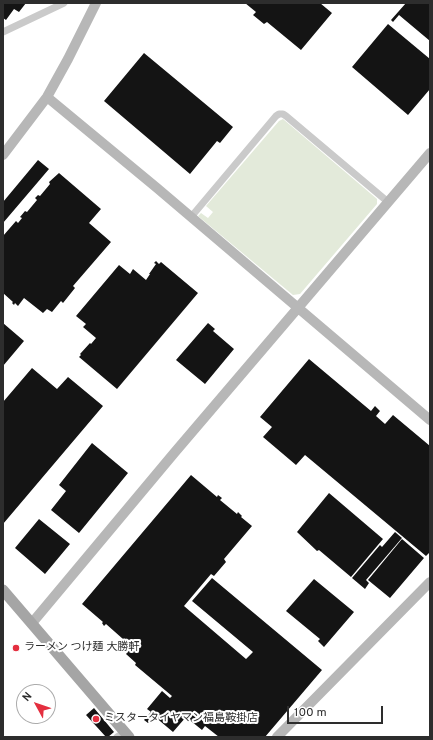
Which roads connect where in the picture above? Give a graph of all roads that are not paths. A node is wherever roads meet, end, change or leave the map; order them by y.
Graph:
1 (64, 3) edge
2 (96, 3) edge
3 (3, 32) edge
4 (47, 97) junction
5 (430, 153) edge
6 (3, 155) edge
7 (388, 202) junction
8 (191, 217) junction
9 (298, 308) junction
10 (430, 420) edge
11 (430, 582) edge
12 (3, 590) edge
13 (32, 623) junction
14 (124, 735) edge
15 (277, 737) edge

1 - 3 street
2 - 4 street
4 - 6 street
4 - 8 street
5 - 7 street
7 - 8 street
7 - 9 street
8 - 9 street
9 - 10 street
9 - 13 street
11 - 15 street
12 - 13 main road
13 - 14 main road

